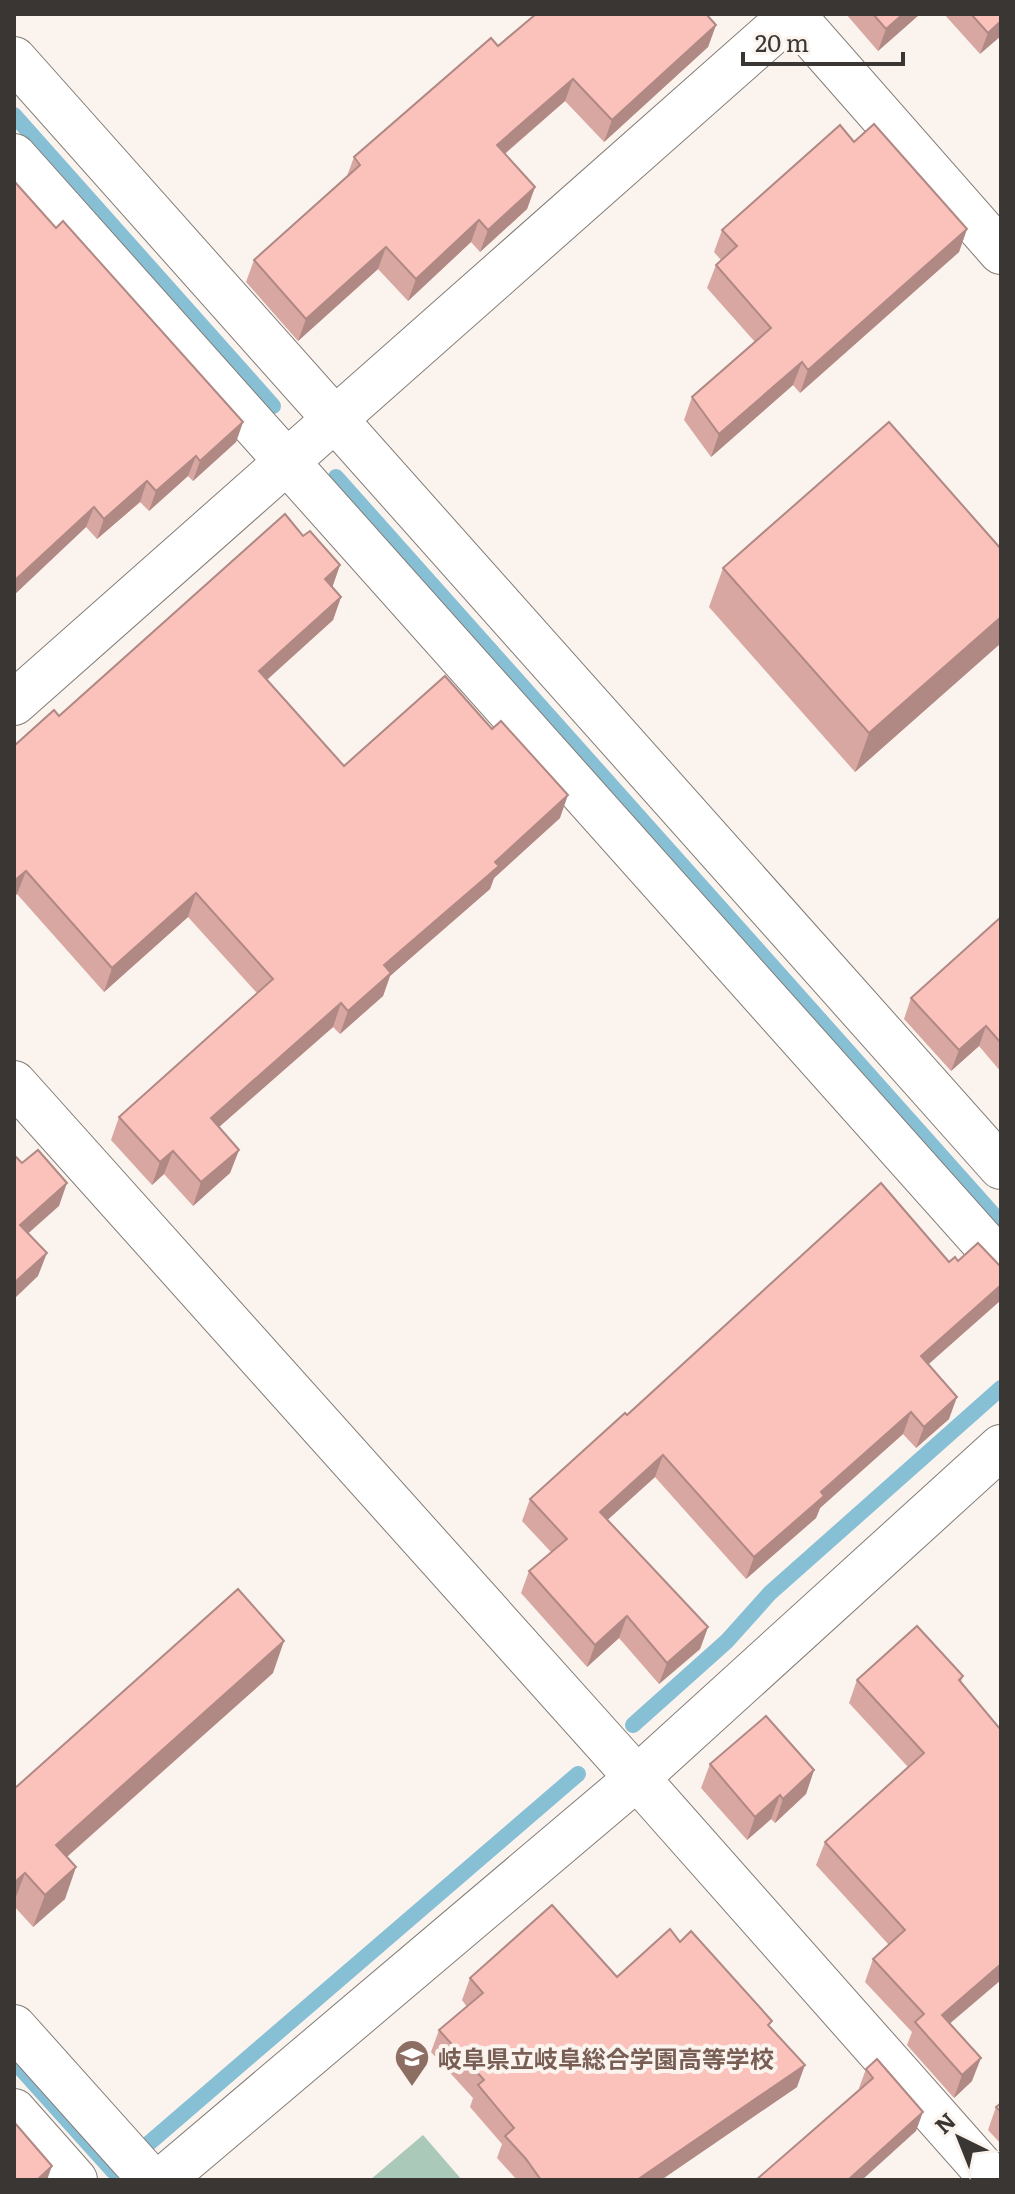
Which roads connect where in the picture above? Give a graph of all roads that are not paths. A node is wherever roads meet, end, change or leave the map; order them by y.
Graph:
1 (793, 14) edge
2 (14, 59) edge
3 (14, 156) edge
4 (1001, 252) edge
5 (334, 418) junction
6 (287, 459) junction
7 (14, 703) edge
8 (14, 1083) edge
9 (1001, 1167) edge
10 (1001, 1262) edge
11 (1001, 1447) edge
12 (637, 1778) junction
13 (14, 2027) edge
14 (14, 2111) edge
15 (75, 2180) edge
16 (151, 2180) edge
17 (162, 2180) edge
18 (993, 2180) edge

1 - 4 street
1 - 5 street
2 - 5 street
3 - 6 street
5 - 6 street
5 - 9 street
6 - 7 street
6 - 10 street
8 - 12 street
11 - 12 street
12 - 17 street
12 - 18 street
13 - 16 street
14 - 15 street

